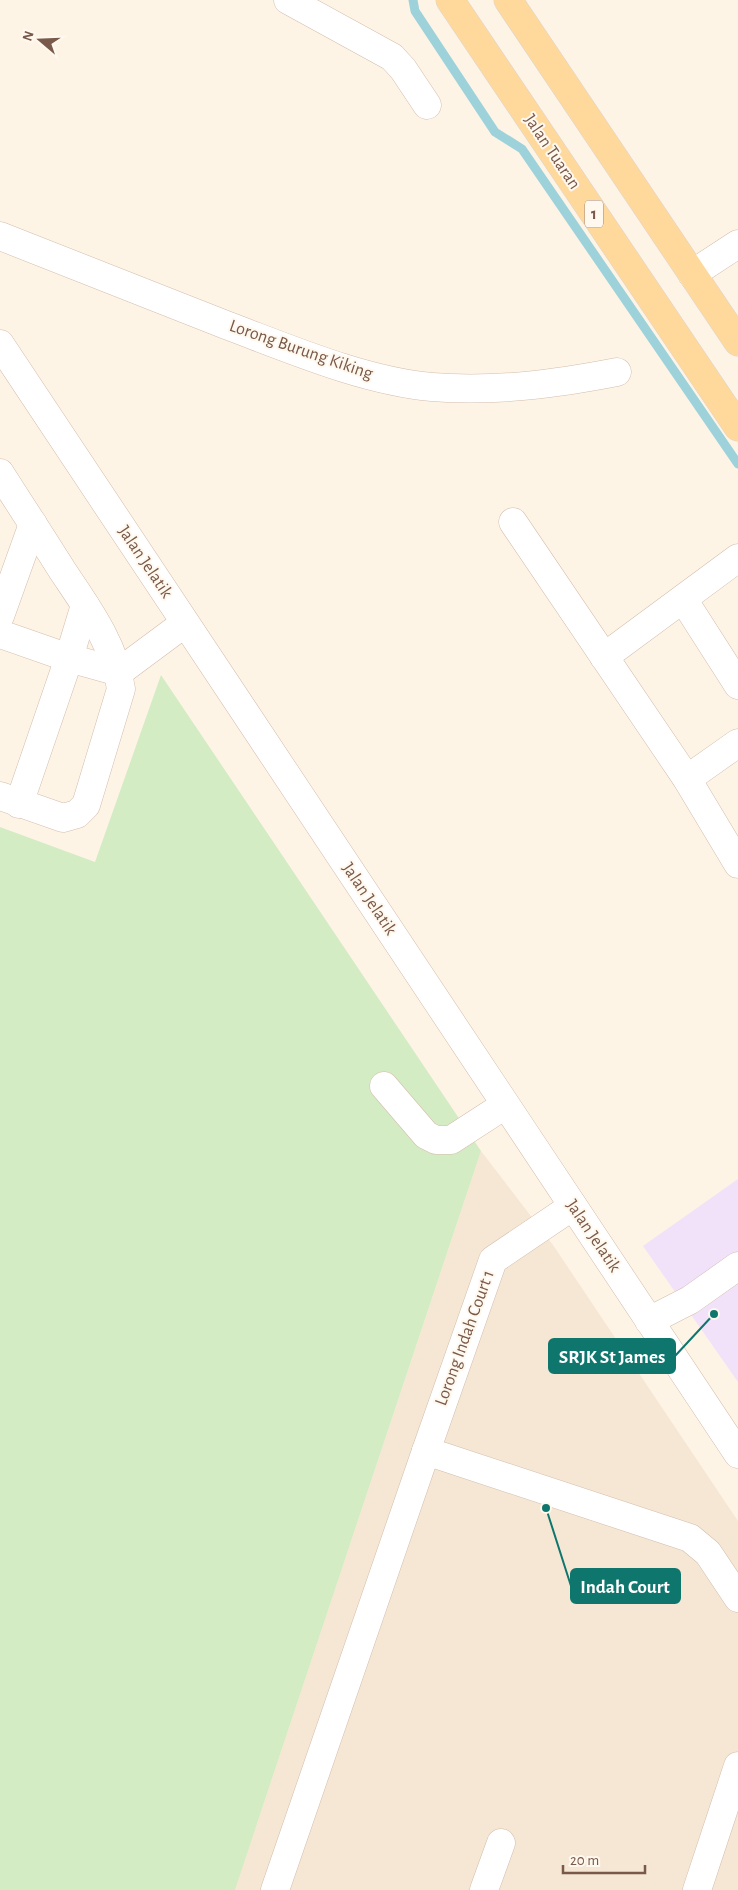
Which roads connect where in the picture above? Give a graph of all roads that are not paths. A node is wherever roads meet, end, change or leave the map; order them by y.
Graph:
1 (288, 0) edge
2 (450, 0) edge
3 (508, 0) edge
4 (427, 105) dead end
5 (0, 236) edge
6 (738, 244) edge
7 (692, 274) junction
8 (738, 342) edge
9 (0, 344) edge
10 (617, 372) dead end
11 (738, 428) edge
12 (0, 474) edge
13 (513, 522) dead end
14 (33, 524) junction
15 (738, 558) edge
16 (683, 598) junction
17 (85, 605) junction
18 (0, 616) edge
19 (186, 623) junction
20 (0, 634) edge
21 (604, 657) junction
22 (69, 658) junction
23 (119, 672) junction
24 (738, 685) edge
25 (738, 743) edge
26 (687, 779) junction
27 (10, 800) edge
28 (738, 864) edge
29 (384, 1086) dead end
30 (505, 1105) junction
31 (573, 1206) junction
32 (738, 1266) edge
33 (650, 1321) junction
34 (426, 1450) junction
35 (738, 1454) edge
36 (738, 1598) edge
37 (738, 1766) edge
38 (501, 1843) dead end
39 (275, 1890) edge
40 (484, 1890) edge
41 (697, 1890) edge

1 - 4 street
2 - 11 main road, Jalan Tuaran / 1
3 - 7 main road
5 - 10 street, Lorong Burung Kiking
6 - 7 street
7 - 8 main road
9 - 19 street, Jalan Jelatik
12 - 14 street
13 - 21 street
14 - 17 street
14 - 18 street
15 - 16 street
16 - 21 street
16 - 24 street
17 - 22 street
17 - 23 street
19 - 23 street
19 - 30 street, Jalan Jelatik
20 - 22 street
21 - 26 street
22 - 23 street
22 - 27 street
23 - 27 street
25 - 26 street
26 - 28 street
29 - 30 street
30 - 31 street, Jalan Jelatik
31 - 33 street, Jalan Jelatik
31 - 34 street, Lorong Indah Court 1
32 - 33 street
33 - 35 street, Jalan Jelatik
34 - 36 street
34 - 39 street, Lorong Indah Court 1
37 - 41 street
38 - 40 street

